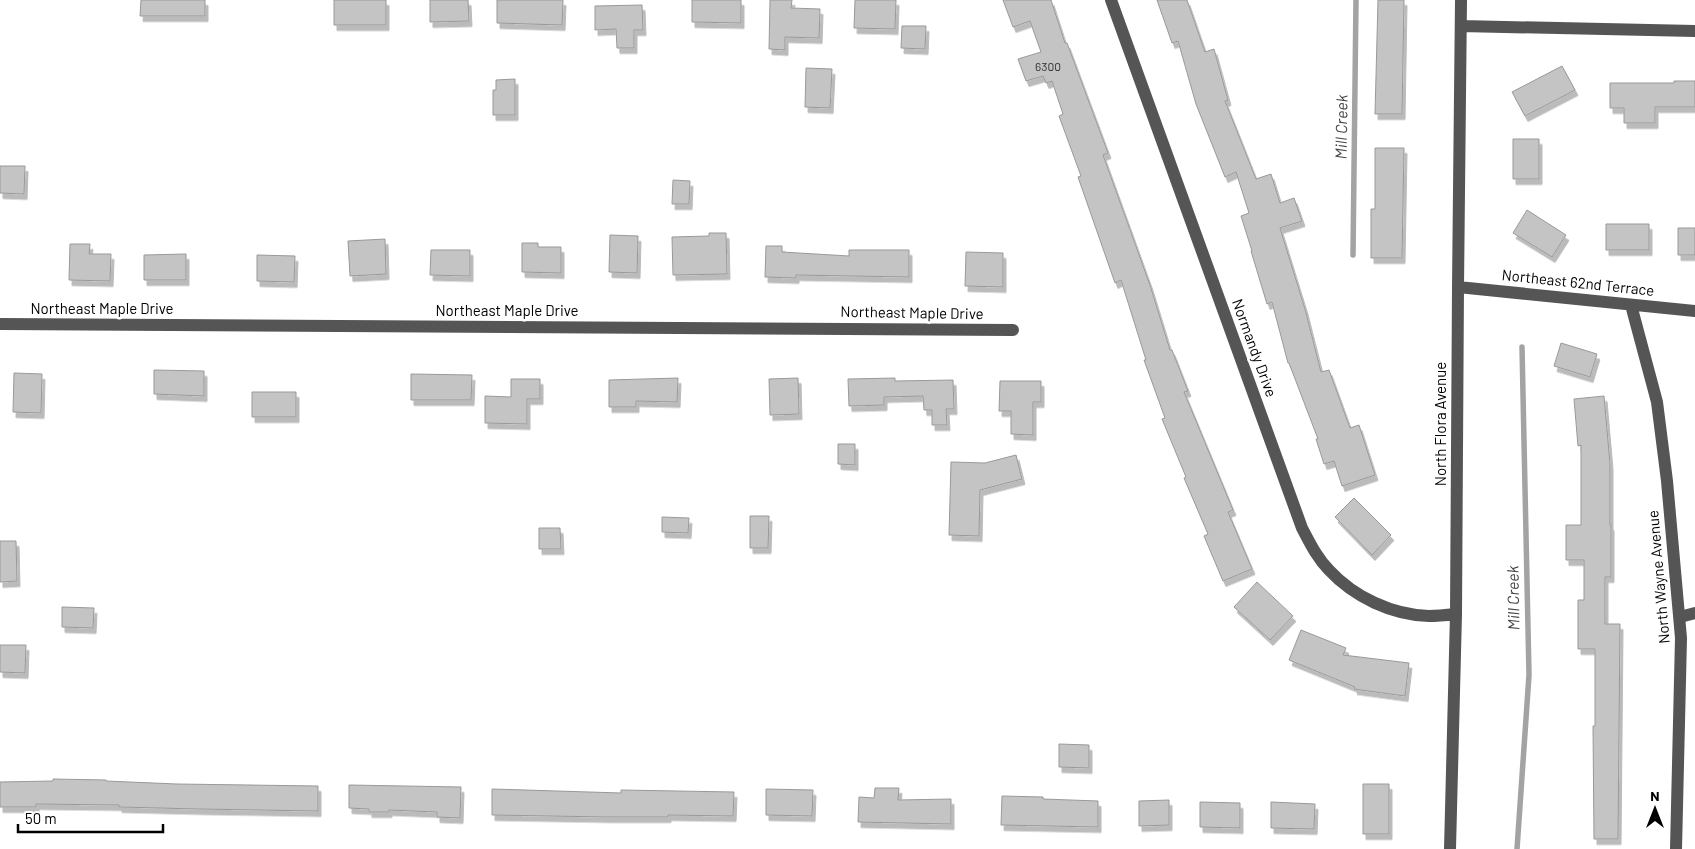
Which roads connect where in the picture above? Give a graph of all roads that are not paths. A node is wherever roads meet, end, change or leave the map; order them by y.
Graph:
1 (1111, 0) edge
2 (1462, 0) edge
3 (1461, 26) junction
4 (1695, 31) edge
5 (1458, 287) junction
6 (1631, 305) junction
7 (1695, 311) edge
8 (0, 324) edge
9 (1013, 330) dead end
10 (1695, 613) edge
11 (1456, 614) junction
12 (1680, 617) junction
13 (1450, 849) edge
14 (1676, 849) edge

1 - 11 street, Normandy Drive
2 - 3 street, North Flora Avenue
3 - 4 street
3 - 5 street, North Flora Avenue
5 - 6 street, Northeast 62nd Terrace
5 - 11 street, North Flora Avenue
6 - 7 street, Northeast 62nd Terrace
6 - 12 street, North Wayne Avenue
8 - 9 street, Northeast Maple Drive
10 - 12 street
11 - 13 street, North Flora Avenue
12 - 14 street, North Wayne Avenue

